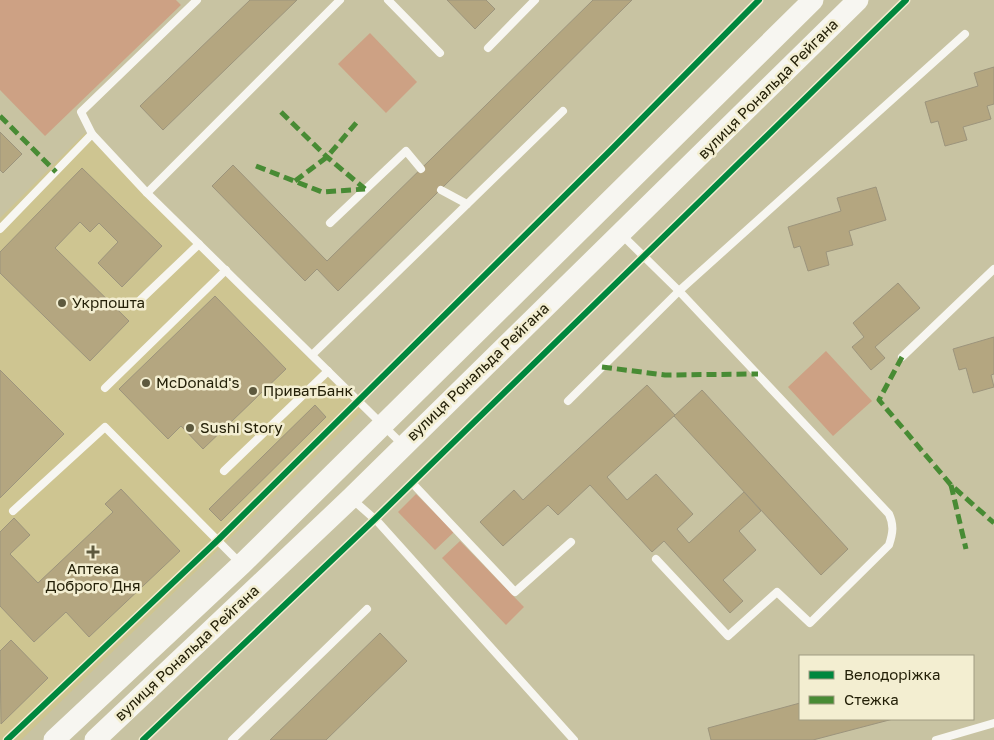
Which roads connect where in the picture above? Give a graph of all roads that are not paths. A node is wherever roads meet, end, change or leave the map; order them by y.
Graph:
1 (197, 0) edge
2 (340, 0) edge
3 (388, 0) edge
4 (535, 0) edge
5 (813, 0) edge
6 (858, 0) edge
7 (965, 34) dead end
8 (488, 48) dead end
9 (440, 53) dead end
10 (563, 111) dead end
11 (92, 134) junction
12 (421, 168) dead end
13 (441, 190) dead end
14 (147, 193) junction
15 (467, 204) junction
16 (330, 222) dead end
17 (0, 229) edge
18 (621, 234) junction
19 (199, 244) junction
20 (994, 269) edge
21 (226, 270) junction
22 (679, 291) junction
23 (134, 306) dead end
24 (312, 355) junction
25 (902, 358) dead end
26 (328, 371) junction
27 (105, 388) dead end
28 (568, 400) dead end
29 (382, 424) junction
30 (403, 444) junction
31 (224, 471) dead end
32 (415, 486) dead end
33 (351, 498) junction
34 (12, 511) dead end
35 (572, 542) dead end
36 (656, 559) dead end
37 (242, 564) junction
38 (367, 609) dead end
39 (994, 723) edge
40 (54, 740) edge
41 (95, 740) edge
42 (232, 740) edge
43 (574, 740) edge
44 (936, 740) edge

1 - 11 lane
2 - 14 lane
3 - 9 lane
4 - 8 lane
5 - 29 main road, вулиця Рональда Рейгана
6 - 18 main road, вулиця Рональда Рейгана
7 - 22 lane
10 - 15 lane
11 - 14 lane
11 - 17 lane
12 - 16 lane
13 - 15 lane
14 - 19 lane
15 - 24 lane
18 - 22 lane
18 - 30 main road, вулиця Рональда Рейгана
19 - 21 lane
19 - 23 lane
20 - 25 lane
21 - 24 lane
21 - 27 lane
22 - 28 lane
22 - 36 lane
24 - 26 lane
26 - 29 lane
26 - 31 lane
29 - 30 lane
29 - 37 main road, вулиця Рональда Рейгана
30 - 33 main road, вулиця Рональда Рейгана
32 - 35 lane
33 - 41 main road, вулиця Рональда Рейгана
33 - 43 lane
34 - 37 lane
37 - 40 main road, вулиця Рональда Рейгана
38 - 42 lane
39 - 44 lane

